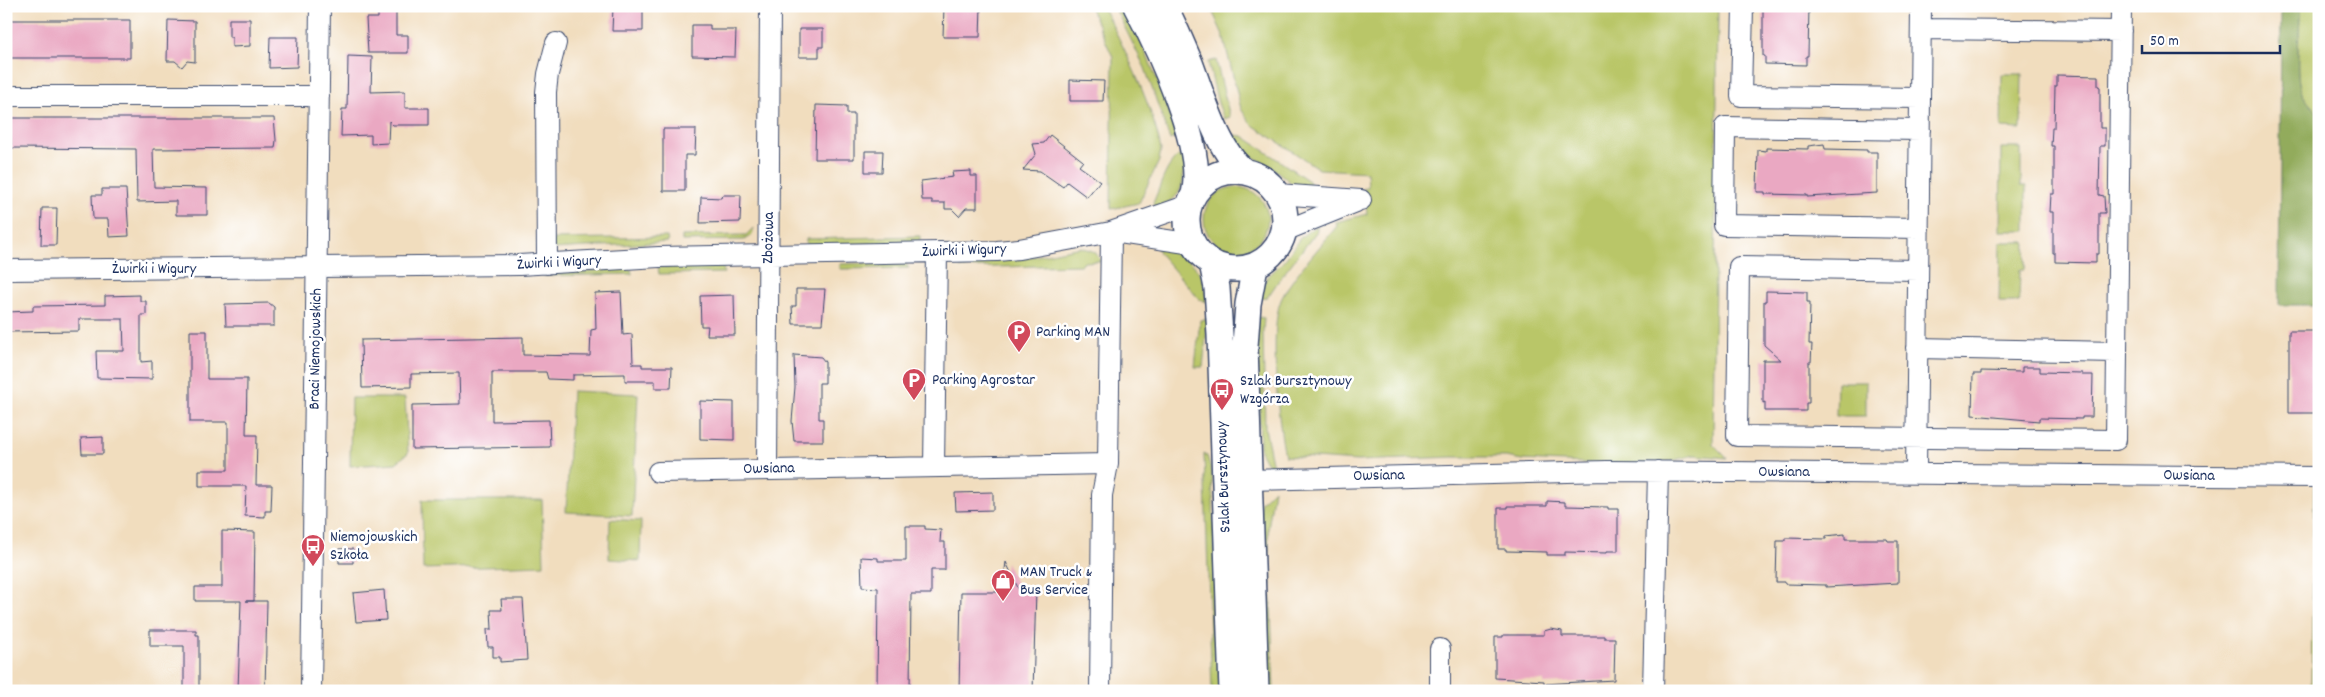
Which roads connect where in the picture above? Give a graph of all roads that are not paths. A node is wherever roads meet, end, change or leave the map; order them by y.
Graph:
1 (320, 6) edge
2 (770, 6) edge
3 (1136, 6) edge
4 (1164, 6) edge
5 (1743, 6) edge
6 (1921, 6) edge
7 (2121, 6) edge
8 (1921, 29) junction
9 (2121, 31) junction
10 (556, 43) dead end
11 (6, 96) edge
12 (319, 96) junction
13 (1920, 98) junction
14 (1920, 130) junction
15 (1246, 172) junction
16 (1277, 194) junction
17 (1191, 199) junction
18 (1919, 228) junction
19 (1284, 231) junction
20 (1110, 232) junction
21 (1193, 244) junction
22 (937, 252) junction
23 (769, 256) junction
24 (1212, 263) junction
25 (547, 264) junction
26 (1255, 266) junction
27 (318, 267) junction
28 (6, 270) edge
29 (1918, 270) junction
30 (1917, 348) junction
31 (2117, 352) junction
32 (1916, 438) junction
33 (1108, 464) junction
34 (934, 466) junction
35 (767, 470) junction
36 (1658, 471) junction
37 (658, 472) dead end
38 (1916, 473) junction
39 (2319, 477) edge
40 (1249, 480) junction
41 (1440, 649) dead end
42 (311, 691) edge
43 (1100, 691) edge
44 (1232, 691) edge
45 (1256, 691) edge
46 (1440, 691) edge
47 (1653, 691) edge

1 - 12 street, Braci Niemojowskich
2 - 23 street, Zbożowa
3 - 17 main road
4 - 15 main road
5 - 13 street
6 - 8 street
7 - 9 street
8 - 9 street
8 - 13 street
9 - 31 street
10 - 25 street
11 - 12 street
12 - 27 street, Braci Niemojowskich
13 - 14 street
14 - 18 street
14 - 18 street
15 - 16 main road
15 - 17 main road
16 - 19 main road
16 - 19 street
17 - 20 street, Żwirki i Wigury
17 - 21 main road
18 - 29 street
19 - 26 main road
20 - 21 street, Żwirki i Wigury
20 - 22 street, Żwirki i Wigury
20 - 33 street
21 - 24 main road
22 - 23 street, Żwirki i Wigury
22 - 34 street
23 - 25 street, Żwirki i Wigury
23 - 35 street, Zbożowa
24 - 26 main road
24 - 44 main road, Szlak Bursztynowy
25 - 27 street, Żwirki i Wigury
26 - 40 main road, Szlak Bursztynowy
27 - 28 street, Żwirki i Wigury
27 - 42 street, Braci Niemojowskich
29 - 30 street
29 - 32 street
30 - 31 street
30 - 32 street
31 - 32 street
32 - 38 street
33 - 34 street, Owsiana
33 - 43 street
34 - 35 street, Owsiana
35 - 37 street, Owsiana
36 - 38 street, Owsiana
36 - 40 street, Owsiana
36 - 47 street
38 - 39 street, Owsiana
40 - 45 main road, Szlak Bursztynowy
41 - 46 street

